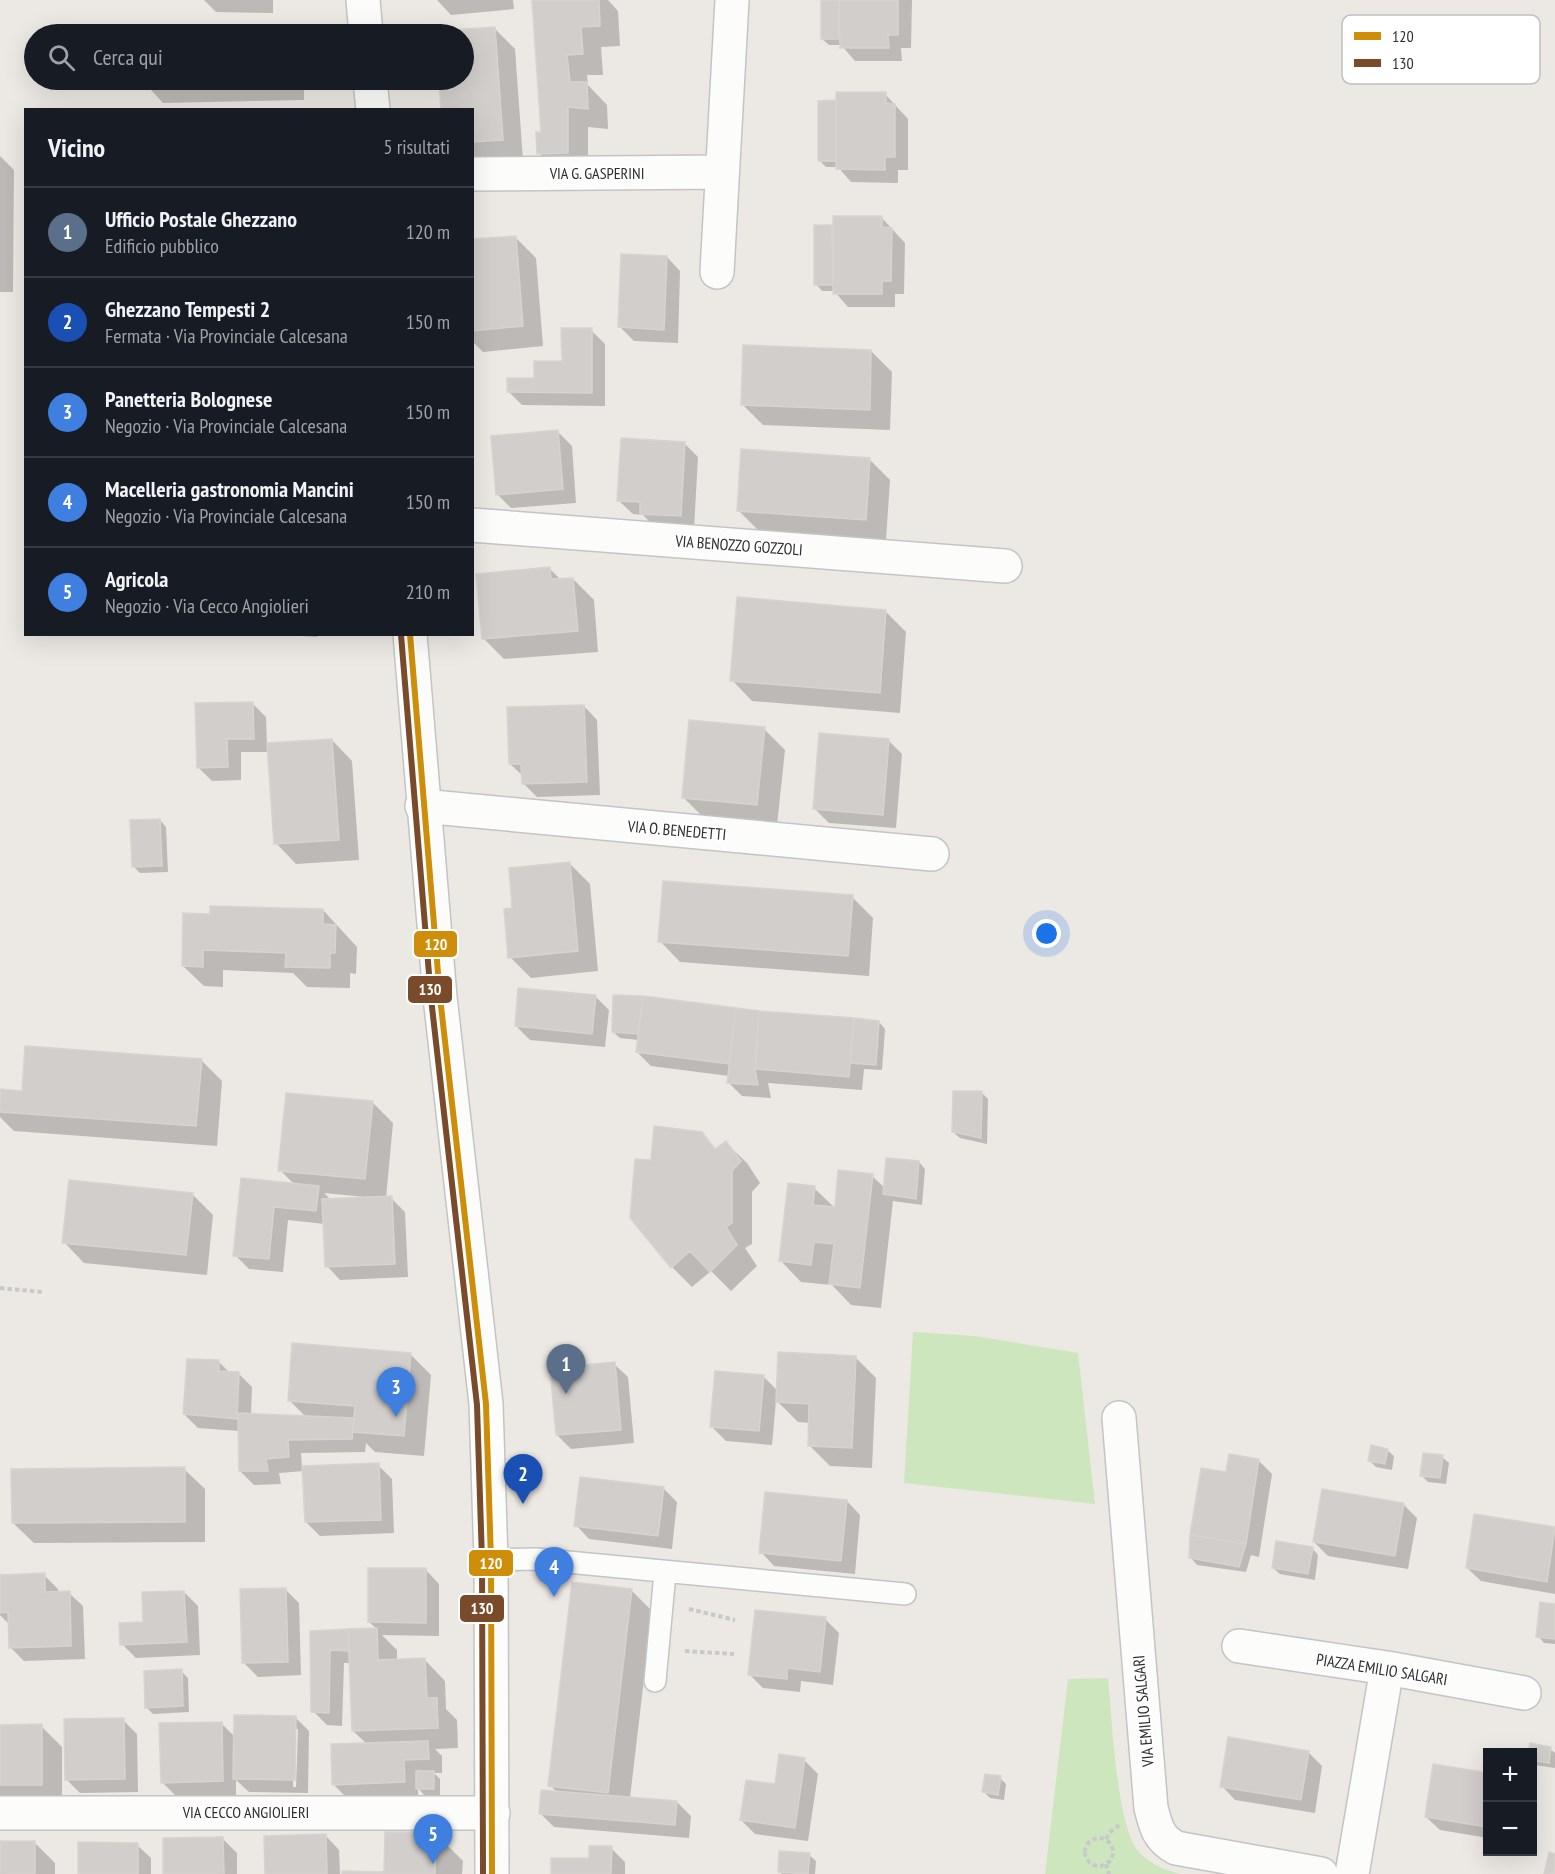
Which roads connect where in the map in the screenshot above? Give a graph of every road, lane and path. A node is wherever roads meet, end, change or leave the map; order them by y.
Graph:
1 (363, 0) edge
2 (732, 0) edge
3 (365, 24) edge
4 (371, 90) edge
5 (373, 108) edge
6 (722, 172) junction
7 (474, 174) edge
8 (717, 272) dead end
9 (474, 525) edge
10 (1005, 566) dead end
11 (410, 636) edge
12 (422, 806) junction
13 (932, 854) dead end
14 (0, 1288) edge
15 (42, 1292) dead end
16 (1119, 1418) dead end
17 (491, 1560) junction
18 (665, 1573) junction
19 (905, 1594) dead end
20 (661, 1606) junction
21 (735, 1620) dead end
22 (1239, 1646) dead end
23 (658, 1650) junction
24 (734, 1654) dead end
25 (1387, 1668) junction
26 (654, 1681) dead end
27 (1524, 1693) dead end
28 (0, 1813) edge
29 (493, 1813) junction
30 (1106, 1864) junction
31 (492, 1874) edge
32 (1109, 1874) edge
33 (1321, 1874) edge
34 (1352, 1874) edge

1 - 3 street
2 - 6 street
4 - 5 street
6 - 7 street, VIA G. GASPERINI
6 - 8 street
9 - 10 street, VIA BENOZZO GOZZOLI
11 - 12 street
12 - 13 street, VIA O. BENEDETTI
12 - 17 street
14 - 15 path
16 - 33 street, VIA EMILIO SALGARI
17 - 18 lane
17 - 29 street
18 - 19 lane
18 - 20 lane
20 - 21 path
20 - 23 lane
22 - 25 street, PIAZZA EMILIO SALGARI
23 - 24 path
23 - 26 lane
25 - 27 street, PIAZZA EMILIO SALGARI
25 - 34 street
28 - 29 street, VIA CECCO ANGIOLIERI
29 - 31 street
30 - 30 path
30 - 32 path

